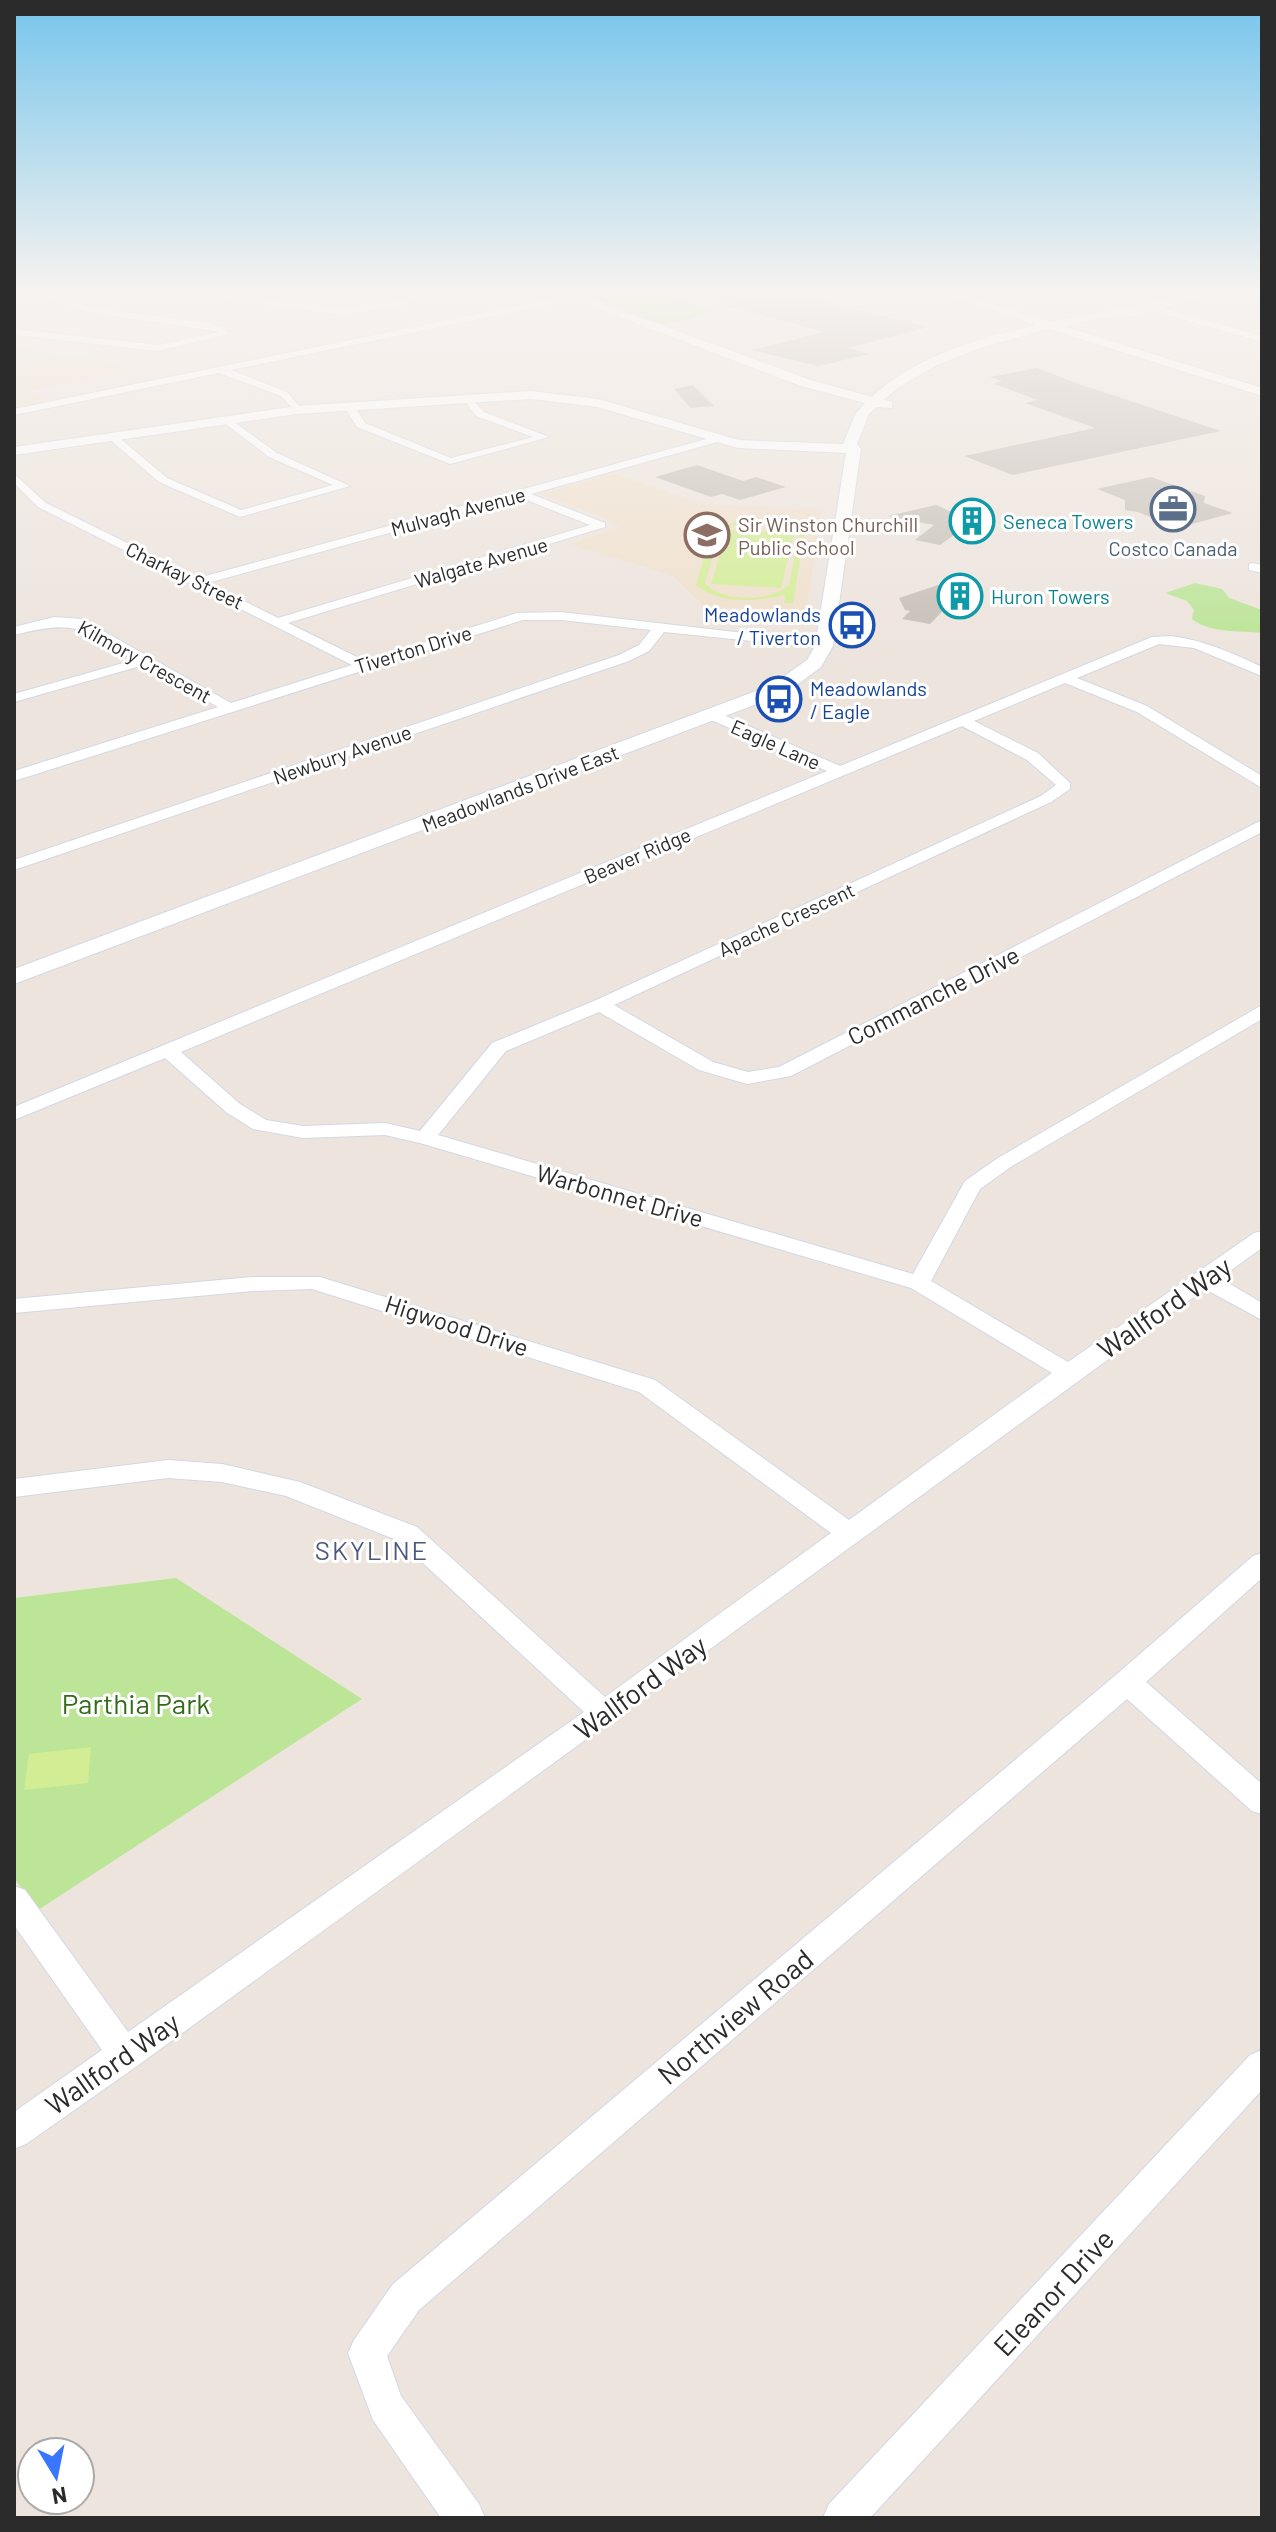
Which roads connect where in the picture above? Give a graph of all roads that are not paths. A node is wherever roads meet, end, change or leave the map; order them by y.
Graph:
1 (282, 412) edge
2 (353, 412) edge
3 (479, 412) edge
4 (628, 412) edge
5 (869, 412) edge
6 (227, 420) junction
7 (112, 437) junction
8 (717, 439) junction
9 (854, 449) junction
10 (14, 451) edge
11 (14, 477) edge
12 (521, 494) junction
13 (198, 582) junction
14 (277, 622) junction
15 (660, 628) junction
16 (14, 631) edge
17 (824, 646) junction
18 (145, 661) junction
19 (362, 665) junction
20 (1262, 672) edge
21 (1066, 679) junction
22 (14, 698) edge
23 (228, 707) junction
24 (714, 716) junction
25 (963, 721) junction
26 (839, 771) junction
27 (14, 776) edge
28 (1262, 783) edge
29 (1262, 826) edge
30 (14, 865) edge
31 (14, 977) edge
32 (600, 1005) junction
33 (1262, 1011) edge
34 (1242, 1022) junction
35 (1262, 1032) edge
36 (170, 1052) junction
37 (14, 1114) edge
38 (425, 1138) junction
39 (1262, 1238) edge
40 (1205, 1279) junction
41 (919, 1283) junction
42 (14, 1306) edge
43 (1262, 1313) edge
44 (1069, 1373) junction
45 (14, 1488) edge
46 (850, 1534) junction
47 (1262, 1563) edge
48 (1127, 1682) junction
49 (604, 1713) junction
50 (1262, 1802) edge
51 (14, 1900) edge
52 (125, 2055) junction
53 (1262, 2066) edge
54 (14, 2132) edge
55 (465, 2518) edge
56 (843, 2518) edge

1 - 6 main road
2 - 3 street
4 - 8 main road
5 - 9 main road
6 - 7 main road
6 - 7 street
7 - 10 main road
8 - 9 main road
8 - 12 street, Mulvagh Avenue
9 - 17 main road
11 - 13 street, Charkay Street
12 - 13 street, Mulvagh Avenue
12 - 14 street, Walgate Avenue
13 - 14 street, Charkay Street
14 - 19 street, Charkay Street
15 - 17 street, Tiverton Drive
15 - 19 street, Tiverton Drive
15 - 30 street, Newbury Avenue
16 - 18 street, Kilmory Crescent
17 - 24 main road, Meadowlands Drive East
18 - 22 street
18 - 23 street, Kilmory Crescent
19 - 23 street, Tiverton Drive
20 - 21 street, Beaver Ridge
21 - 25 street, Beaver Ridge
21 - 28 street
23 - 27 street, Tiverton Drive
24 - 26 street, Eagle Lane
24 - 31 main road, Meadowlands Drive East
25 - 26 street, Beaver Ridge
25 - 32 street, Apache Crescent
26 - 36 street, Beaver Ridge
29 - 32 street, Commanche Drive
32 - 38 street, Apache Crescent
33 - 34 street
34 - 35 street
34 - 41 street
36 - 37 street, Beaver Ridge
36 - 38 street, Warbonnet Drive
38 - 41 street, Warbonnet Drive
39 - 40 street, Wallford Way
40 - 43 street
40 - 44 street, Wallford Way
41 - 44 street, Warbonnet Drive
42 - 46 street, Higwood Drive
44 - 46 street, Wallford Way
45 - 49 street
46 - 49 street, Wallford Way
47 - 48 street, Northview Road
48 - 50 street
48 - 55 street, Northview Road
49 - 52 street, Wallford Way
51 - 52 street
52 - 54 street, Wallford Way
53 - 56 street, Eleanor Drive

